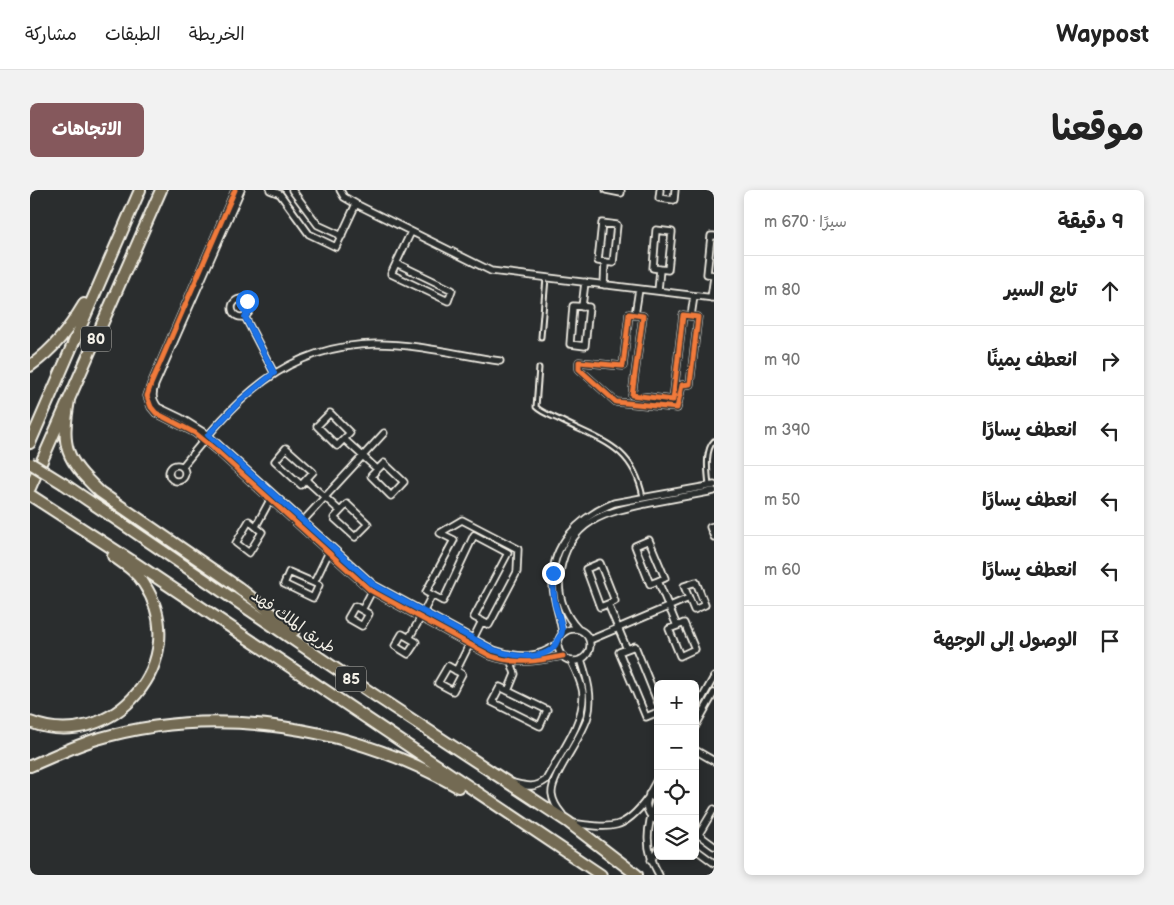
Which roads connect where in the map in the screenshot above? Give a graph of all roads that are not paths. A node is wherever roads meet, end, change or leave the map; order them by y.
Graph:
1 (140, 190) edge
2 (161, 190) edge
3 (235, 190) edge
4 (241, 190) edge
5 (270, 190) edge
6 (292, 190) edge
7 (340, 190) edge
8 (606, 190) edge
9 (621, 190) edge
10 (660, 190) edge
11 (675, 190) edge
12 (356, 204) junction
13 (411, 232) junction
14 (342, 236) junction
15 (714, 236) edge
16 (109, 260) junction
17 (606, 262) junction
18 (396, 263) dead end
19 (660, 269) junction
20 (714, 276) edge
21 (546, 278) junction
22 (584, 282) junction
23 (604, 285) junction
24 (639, 289) junction
25 (658, 291) junction
26 (694, 296) junction
27 (713, 298) edge
28 (582, 307) junction
29 (636, 315) junction
30 (690, 316) junction
31 (245, 317) dead end
32 (541, 337) dead end
33 (500, 361) dead end
34 (30, 366) edge
35 (539, 368) dead end
36 (274, 373) junction
37 (69, 400) junction
38 (384, 433) dead end
39 (206, 438) junction
40 (344, 439) junction
41 (714, 442) edge
42 (30, 443) edge
43 (363, 456) junction
44 (30, 463) edge
45 (182, 467) dead end
46 (378, 469) junction
47 (306, 480) junction
48 (30, 488) edge
49 (712, 488) edge
50 (30, 495) edge
51 (325, 497) junction
52 (270, 500) junction
53 (643, 501) junction
54 (340, 511) junction
55 (65, 518) junction
56 (302, 522) junction
57 (256, 526) junction
58 (714, 526) edge
59 (714, 537) edge
60 (328, 554) junction
61 (658, 581) junction
62 (314, 584) junction
63 (372, 592) junction
64 (432, 595) junction
65 (690, 598) junction
66 (608, 604) junction
67 (670, 609) junction
68 (362, 610) dead end
69 (423, 613) junction
70 (420, 619) junction
71 (482, 621) junction
72 (677, 626) junction
73 (619, 628) junction
74 (578, 629) junction
75 (562, 632) junction
76 (409, 638) dead end
77 (473, 639) junction
78 (590, 640) junction
79 (558, 644) junction
80 (469, 645) junction
81 (627, 649) junction
82 (563, 656) junction
83 (581, 659) junction
84 (572, 661) junction
85 (511, 662) junction
86 (456, 670) junction
87 (714, 677) edge
88 (508, 691) junction
89 (654, 693) edge
90 (714, 693) edge
91 (373, 694) junction
92 (699, 704) edge
93 (654, 714) edge
94 (30, 722) edge
95 (696, 725) edge
96 (699, 752) edge
97 (714, 761) edge
98 (30, 766) edge
99 (503, 780) junction
100 (654, 786) edge
101 (648, 797) junction
102 (654, 798) edge
103 (654, 806) edge
104 (714, 809) edge
105 (650, 816) junction
106 (654, 819) edge
107 (568, 822) junction
108 (526, 825) junction
109 (699, 830) edge
110 (699, 835) edge
111 (714, 846) edge
112 (699, 853) edge
113 (654, 855) edge
114 (615, 860) junction
115 (651, 860) junction
116 (714, 863) edge
117 (601, 875) edge
118 (637, 875) edge
119 (645, 875) edge
120 (659, 875) edge

1 - 16 highway, 80
2 - 37 highway, 80
3 - 39 street
4 - 39 street
5 - 14 street
6 - 14 street
7 - 12 street
8 - 9 street
10 - 11 street
12 - 13 street
12 - 14 street
13 - 18 street
13 - 21 street
15 - 20 street
16 - 34 highway
16 - 42 highway, 80
17 - 17 street
17 - 23 street
19 - 19 street
19 - 25 street
20 - 27 street
21 - 22 street
21 - 32 lane
22 - 23 street
22 - 28 street
23 - 24 street
24 - 25 street
24 - 29 street
25 - 26 street
26 - 27 street
26 - 30 street
28 - 28 street
29 - 30 street
29 - 30 street
31 - 36 street
33 - 36 street
35 - 53 lane
36 - 39 street
37 - 48 highway, 80
37 - 91 highway
38 - 43 street
39 - 45 street
39 - 52 street
39 - 56 street
40 - 40 street
40 - 43 street
41 - 49 lane
43 - 46 street
43 - 51 street
44 - 91 highway, طريق الملك فهد / 85, bridge
46 - 46 street
47 - 47 street
47 - 51 street
49 - 53 street
50 - 55 highway, 85
51 - 54 street
51 - 56 street
52 - 57 street
52 - 60 street
53 - 74 street
53 - 75 street
54 - 54 street
55 - 94 highway
55 - 108 highway, 85
56 - 69 street
57 - 57 street
58 - 59 street
60 - 62 street
60 - 63 street
61 - 61 street
61 - 67 street
62 - 62 street
63 - 68 street
63 - 70 street
64 - 69 street
64 - 71 street
64 - 71 street
65 - 65 street
65 - 67 street
66 - 66 street
66 - 73 street
67 - 72 street
67 - 73 street
69 - 77 street
70 - 76 street
70 - 80 street
71 - 77 street
72 - 72 street
73 - 78 street
73 - 81 street
74 - 75 street
74 - 78 street
75 - 79 street
77 - 79 street
78 - 83 street
79 - 82 street
80 - 85 street
80 - 86 street
81 - 89 street
81 - 93 street
82 - 84 street
82 - 85 street
83 - 84 street
83 - 107 street
84 - 99 street
85 - 88 street
86 - 86 street
87 - 92 street
88 - 88 street
90 - 95 street
91 - 99 highway, طريق الملك فهد / 85
96 - 97 street
98 - 108 highway
99 - 107 highway, طريق الملك فهد / 85
100 - 101 street
101 - 102 street
101 - 105 street
101 - 107 street
103 - 105 street
104 - 109 street
105 - 106 street
105 - 115 street
107 - 114 highway, طريق الملك فهد / 85
108 - 117 highway, 85
110 - 111 street
112 - 116 street
113 - 115 street
114 - 118 highway, طريق الملك فهد / 85
114 - 119 highway
115 - 120 street

